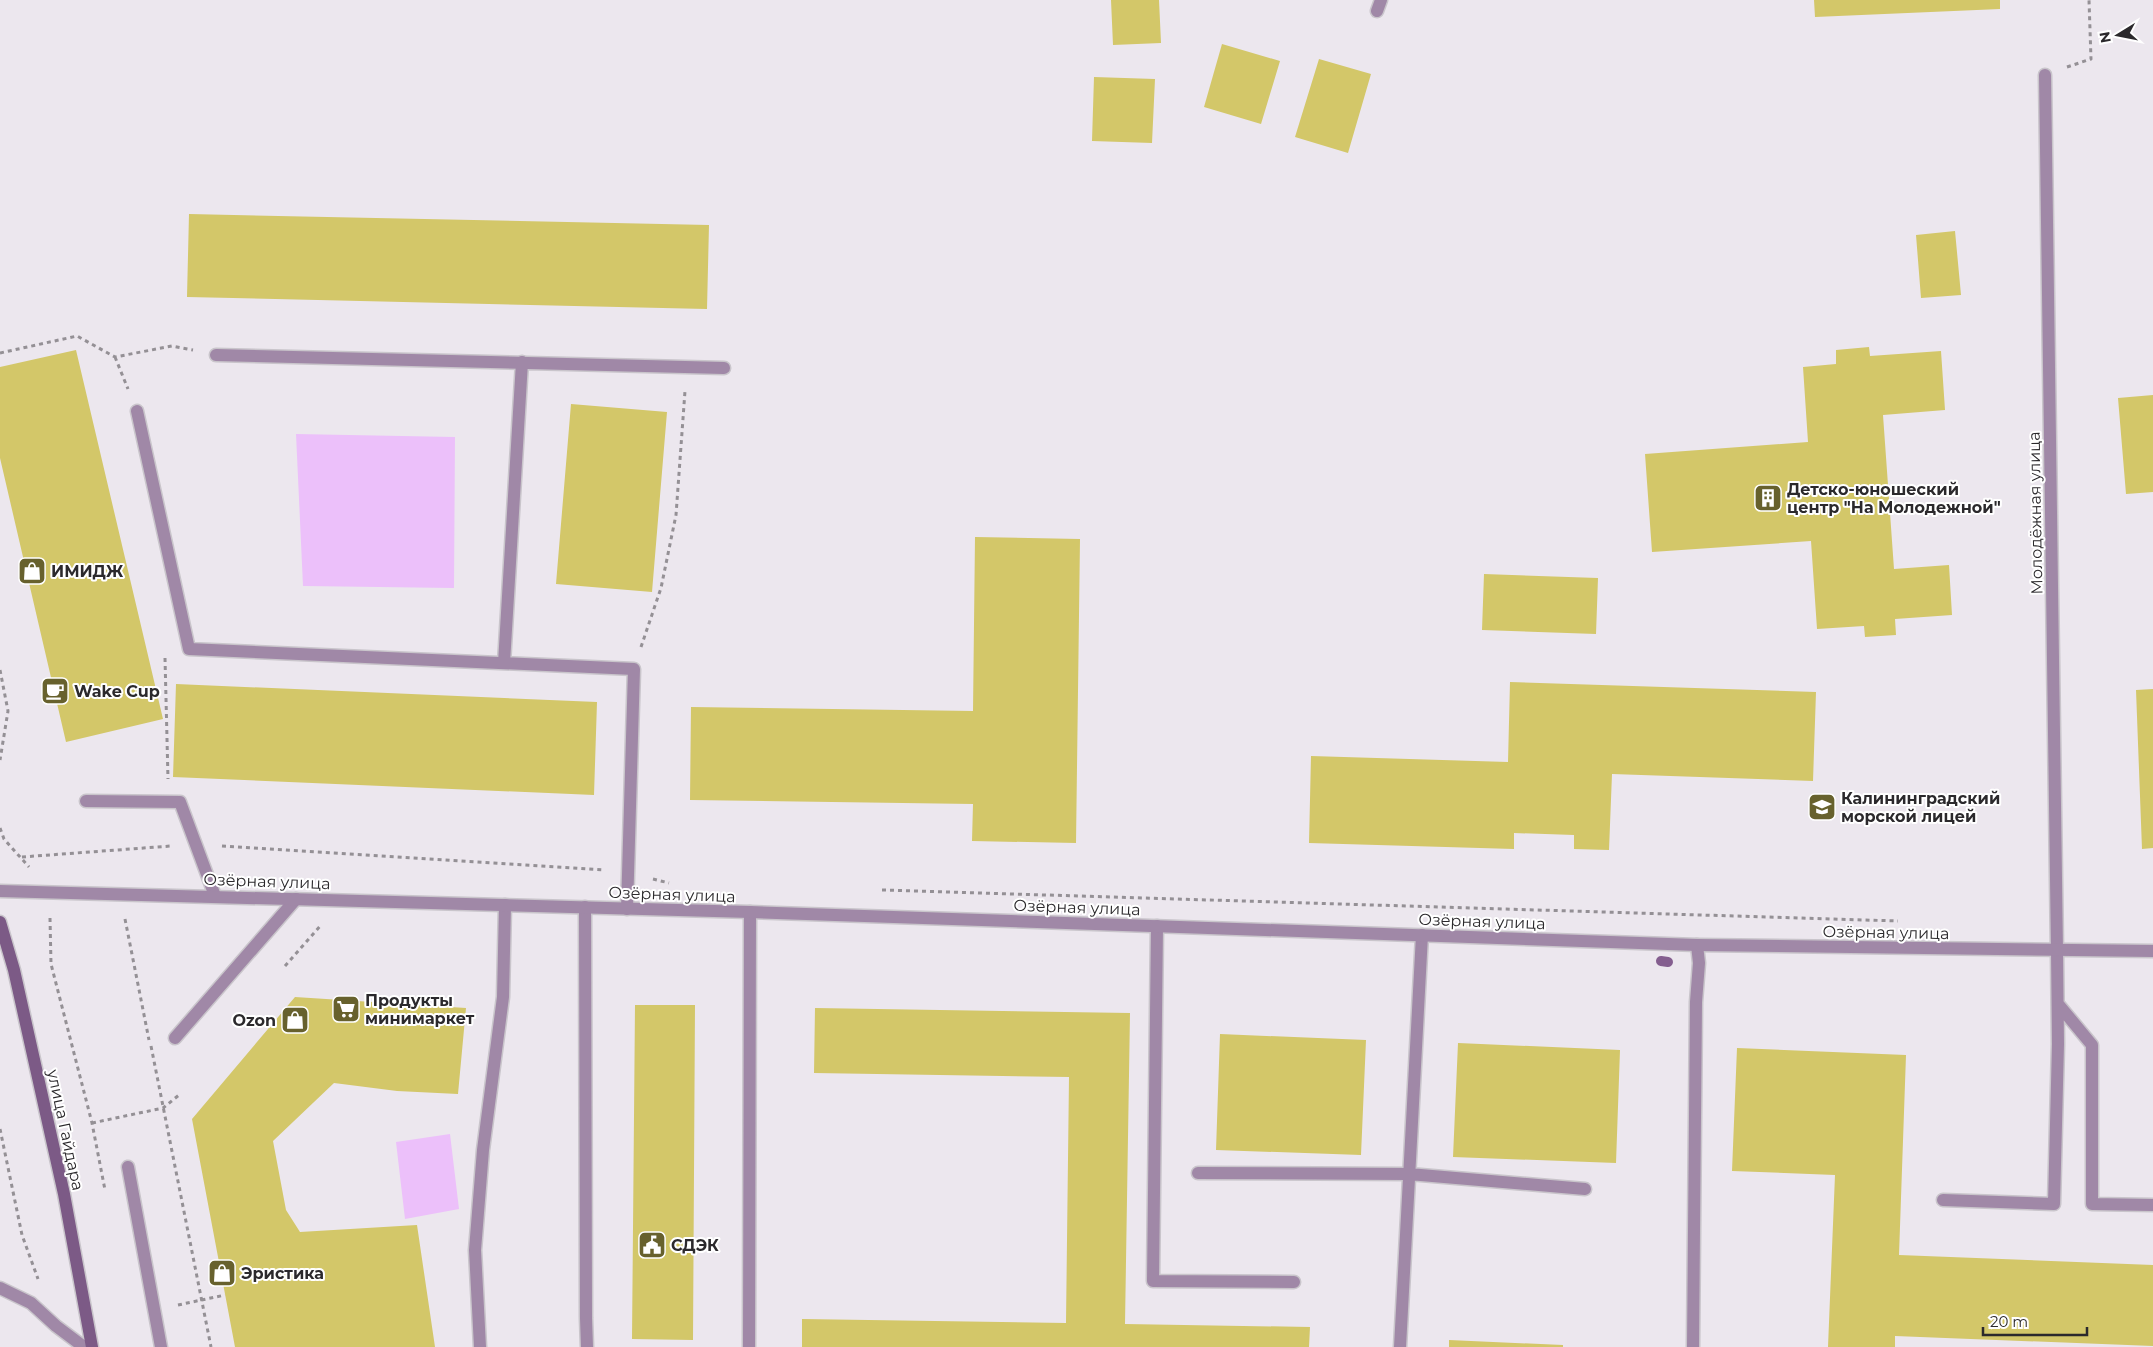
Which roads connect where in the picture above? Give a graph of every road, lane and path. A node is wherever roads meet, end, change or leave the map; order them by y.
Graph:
1 (2089, 0) edge
2 (2045, 75) joint
3 (0, 353) edge
4 (216, 355) joint
5 (115, 357) junction
6 (522, 362) junction
7 (686, 367) junction
8 (724, 368) dead end
9 (137, 411) joint
10 (189, 649) junction
11 (504, 663) junction
12 (634, 669) junction
13 (0, 670) edge
14 (0, 760) edge
15 (86, 801) dead end
16 (168, 802) junction
17 (0, 828) edge
18 (196, 844) junction
19 (22, 857) junction
20 (628, 872) junction
21 (678, 883) dead end
22 (876, 890) dead end
23 (0, 891) edge
24 (46, 891) junction
25 (120, 893) junction
26 (215, 896) junction
27 (296, 899) junction
28 (342, 900) junction
29 (505, 905) junction
30 (585, 907) junction
31 (627, 909) junction
32 (750, 912) junction
33 (1908, 921) dead end
34 (0, 922) edge
35 (1157, 926) junction
36 (1422, 935) junction
37 (1697, 945) junction
38 (2057, 951) junction
39 (2153, 951) edge
40 (285, 966) dead end
41 (2058, 1004) junction
42 (176, 1038) dead end
43 (179, 1095) dead end
44 (163, 1108) junction
45 (92, 1123) junction
46 (0, 1130) edge
47 (128, 1167) dead end
48 (1198, 1173) dead end
49 (1409, 1174) junction
50 (1585, 1189) dead end
51 (107, 1200) dead end
52 (1944, 1200) dead end
53 (2153, 1205) edge
54 (39, 1280) dead end
55 (1294, 1282) dead end
56 (0, 1288) edge
57 (84, 1347) edge
58 (92, 1347) edge
59 (161, 1347) edge
60 (211, 1347) edge
61 (480, 1347) edge
62 (588, 1347) edge
63 (749, 1347) edge
64 (1400, 1347) edge
65 (1693, 1347) edge

1 - 2 path
2 - 38 street, Молодёжная улица
3 - 5 path
4 - 5 path
4 - 6 street
5 - 9 path
6 - 7 street
6 - 11 street
7 - 8 street
7 - 12 path
9 - 10 street
10 - 11 street
10 - 16 path
11 - 12 street
12 - 20 street
13 - 14 path
15 - 16 street
16 - 18 street
17 - 19 path
18 - 19 path
18 - 20 path
18 - 26 street
19 - 24 path
20 - 21 path
20 - 31 street
22 - 33 path
23 - 24 street, Озёрная улица
24 - 25 street, Озёрная улица
24 - 45 path
25 - 26 street, Озёрная улица
25 - 44 path
26 - 27 street, Озёрная улица
27 - 28 street, Озёрная улица
27 - 42 street
28 - 29 street, Озёрная улица
28 - 40 path
29 - 30 street, Озёрная улица
29 - 61 street
30 - 31 street, Озёрная улица
30 - 62 street
31 - 32 street, Озёрная улица
32 - 35 street, Озёрная улица
32 - 63 street
34 - 58 main road, улица Гайдара
35 - 36 street, Озёрная улица
35 - 55 street
36 - 37 street, Озёрная улица
36 - 49 street
37 - 38 street, Озёрная улица
37 - 65 street
38 - 39 street, Озёрная улица
38 - 41 street, Молодёжная улица
41 - 52 street, Молодёжная улица
41 - 53 street
43 - 44 path
44 - 45 path
44 - 60 path
45 - 51 path
46 - 54 path
47 - 59 street
48 - 49 street
49 - 50 street
49 - 64 street
56 - 57 street

